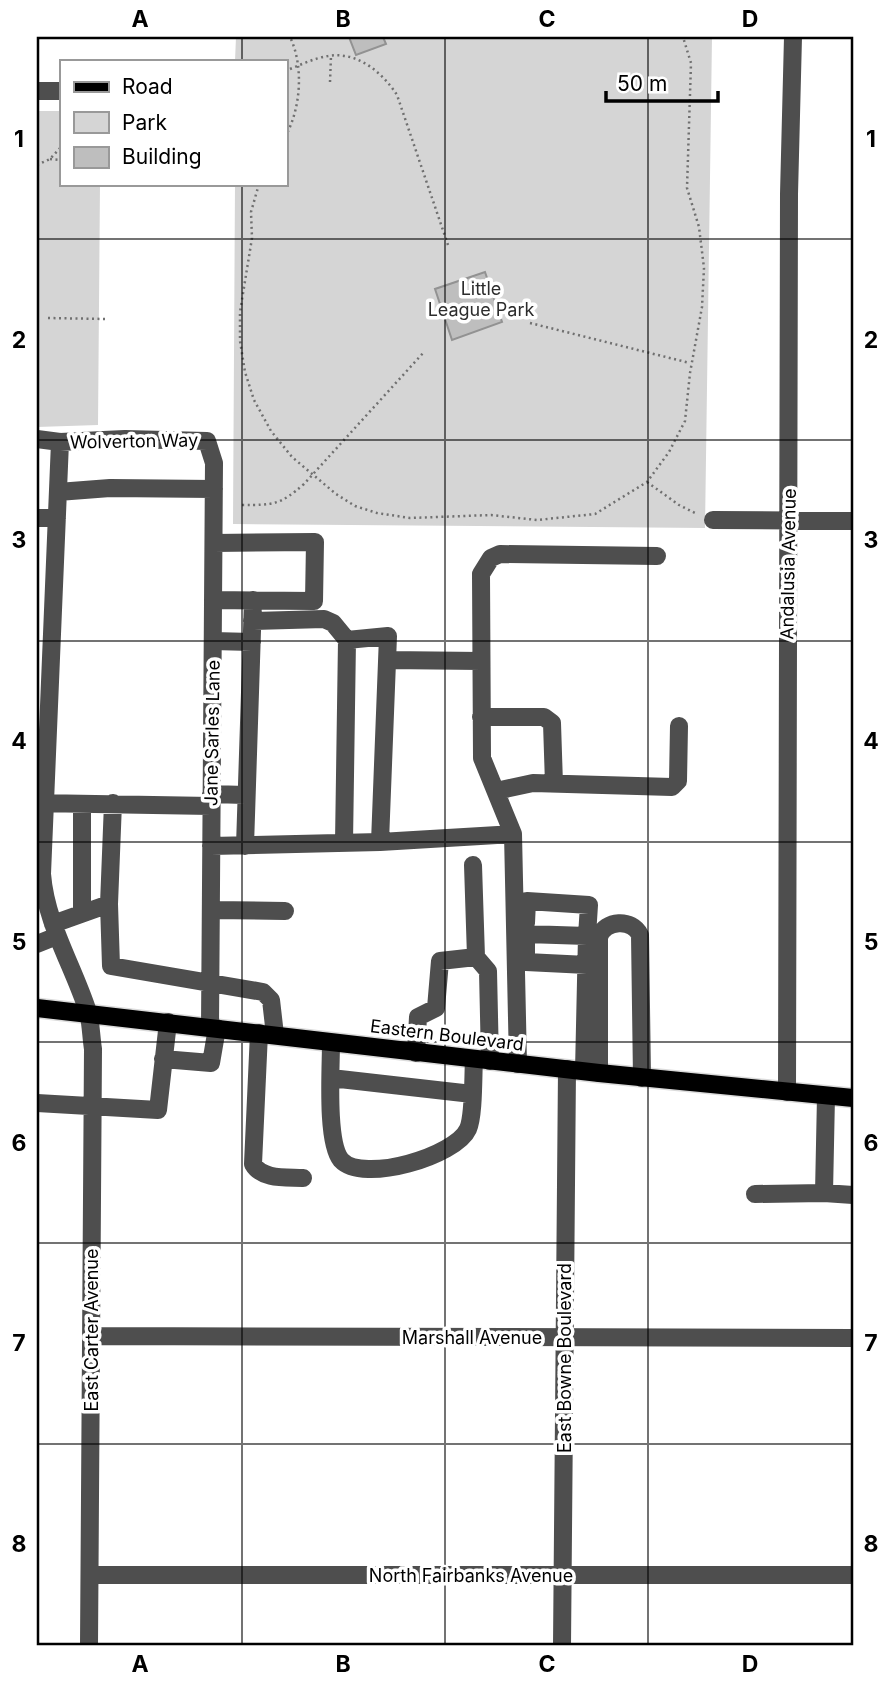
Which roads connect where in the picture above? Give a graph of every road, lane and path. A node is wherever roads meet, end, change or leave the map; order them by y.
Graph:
1 (290, 37) edge
2 (683, 37) edge
3 (793, 37) edge
4 (331, 56) junction
5 (297, 66) junction
6 (287, 70) edge
7 (330, 82) dead end
8 (37, 90) edge
9 (60, 91) edge
10 (287, 133) edge
11 (60, 148) edge
12 (50, 159) junction
13 (60, 160) edge
14 (37, 165) edge
15 (258, 186) edge
16 (448, 245) dead end
17 (48, 318) dead end
18 (106, 319) dead end
19 (530, 323) dead end
20 (424, 352) dead end
21 (691, 363) junction
22 (37, 439) edge
23 (207, 441) joint
24 (60, 442) junction
25 (37, 453) edge
26 (311, 475) junction
27 (647, 482) junction
28 (214, 489) junction
29 (58, 492) junction
30 (242, 506) dead end
31 (37, 518) edge
32 (57, 518) junction
33 (713, 520) joint
34 (789, 521) junction
35 (853, 521) edge
36 (214, 542) junction
37 (657, 556) dead end
38 (214, 600) junction
39 (253, 600) junction
40 (252, 621) junction
41 (347, 640) junction
42 (214, 641) junction
43 (252, 642) junction
44 (481, 656) junction
45 (387, 660) junction
46 (44, 689) edge
47 (481, 717) junction
48 (679, 726) dead end
49 (554, 784) junction
50 (496, 791) junction
51 (245, 795) junction
52 (211, 800) junction
53 (41, 803) edge
54 (113, 803) junction
55 (82, 804) junction
56 (513, 834) junction
57 (380, 842) junction
58 (344, 843) junction
59 (211, 846) junction
60 (245, 846) junction
61 (473, 865) dead end
62 (109, 904) junction
63 (211, 910) junction
64 (285, 911) dead end
65 (82, 913) junction
66 (55, 930) junction
67 (526, 934) junction
68 (587, 936) junction
69 (37, 944) edge
70 (476, 957) junction
71 (526, 962) junction
72 (587, 965) junction
73 (211, 982) junction
74 (37, 1009) edge
75 (89, 1014) junction
76 (168, 1022) junction
77 (214, 1027) junction
78 (267, 1034) junction
79 (331, 1043) junction
80 (416, 1053) junction
81 (163, 1059) junction
82 (482, 1060) junction
83 (523, 1065) junction
84 (583, 1071) junction
85 (331, 1078) junction
86 (642, 1078) junction
87 (787, 1092) junction
88 (472, 1094) junction
89 (826, 1096) junction
90 (853, 1098) edge
91 (37, 1103) edge
92 (93, 1106) junction
93 (303, 1178) dead end
94 (824, 1193) junction
95 (755, 1194) dead end
96 (853, 1195) edge
97 (91, 1336) junction
98 (564, 1337) junction
99 (853, 1338) edge
100 (90, 1575) junction
101 (562, 1575) junction
102 (853, 1575) edge
103 (89, 1646) edge
104 (562, 1646) edge

1 - 5 path
2 - 21 path
3 - 34 street, Andalusia Avenue
4 - 5 path
4 - 7 path
4 - 16 path
5 - 6 path
5 - 10 path
8 - 9 street
11 - 12 path
12 - 13 path
12 - 14 path
15 - 26 path
17 - 18 path
19 - 21 path
20 - 26 path
21 - 27 path
22 - 24 street, Wolverton Way
23 - 24 street, Wolverton Way
23 - 28 street, Jane Sarles Lane
24 - 25 street, Wolverton Way
24 - 29 street, East Carter Avenue
26 - 27 path
26 - 30 path
27 - 33 path
28 - 29 street
28 - 36 street, Jane Sarles Lane
29 - 32 street, East Carter Avenue
31 - 32 street
32 - 46 street, East Carter Avenue
33 - 34 street
34 - 35 street
34 - 87 street, Andalusia Avenue
36 - 38 street, Jane Sarles Lane
36 - 39 street
37 - 44 street
38 - 39 street
38 - 42 street, Jane Sarles Lane
39 - 40 street
40 - 41 street
40 - 43 street
41 - 45 street
41 - 58 street
42 - 43 street
42 - 52 street, Jane Sarles Lane
43 - 51 street
44 - 45 street
44 - 47 street
45 - 57 street
46 - 53 street, East Carter Avenue
47 - 49 street
47 - 50 street
48 - 49 street
49 - 50 street
50 - 56 street
51 - 52 street
51 - 60 street
52 - 54 street
52 - 59 street, Jane Sarles Lane
53 - 55 street
53 - 66 street, East Carter Avenue
54 - 55 street
54 - 62 street
55 - 65 street
56 - 57 street
56 - 83 street
57 - 58 street
58 - 60 street
59 - 60 street
59 - 63 street, Jane Sarles Lane
61 - 70 street
62 - 65 street
62 - 73 street
63 - 64 street
63 - 73 street, Jane Sarles Lane
65 - 66 street
66 - 69 street
66 - 75 street, East Carter Avenue
67 - 68 street
67 - 68 street
67 - 71 street
68 - 72 street
70 - 80 street
70 - 82 street
71 - 72 street
71 - 83 street
72 - 84 street
73 - 77 street, Jane Sarles Lane
73 - 78 street
74 - 75 main road, Eastern Boulevard
75 - 76 main road, Eastern Boulevard
75 - 92 street, East Carter Avenue
76 - 77 main road, Eastern Boulevard
76 - 81 street
77 - 78 main road, Eastern Boulevard
77 - 81 street, Jane Sarles Lane
78 - 79 main road, Eastern Boulevard
78 - 93 street
79 - 80 main road, Eastern Boulevard
79 - 85 street
80 - 82 main road, Eastern Boulevard
81 - 92 street
82 - 83 main road, Eastern Boulevard
82 - 88 street
83 - 84 main road, Eastern Boulevard
84 - 86 main road, Eastern Boulevard
84 - 86 street
84 - 98 street, East Bowne Boulevard
85 - 88 street
85 - 88 street
86 - 87 main road, Eastern Boulevard
87 - 89 main road, Eastern Boulevard
89 - 90 main road, Eastern Boulevard
89 - 94 street
91 - 92 street
92 - 97 street, East Carter Avenue
94 - 95 street
94 - 96 street
97 - 98 street, Marshall Avenue
97 - 100 street, East Carter Avenue
98 - 99 street, Marshall Avenue
98 - 101 street, East Bowne Boulevard
100 - 101 street, North Fairbanks Avenue
100 - 103 street, East Carter Avenue
101 - 102 street, North Fairbanks Avenue
101 - 104 street, East Bowne Boulevard

